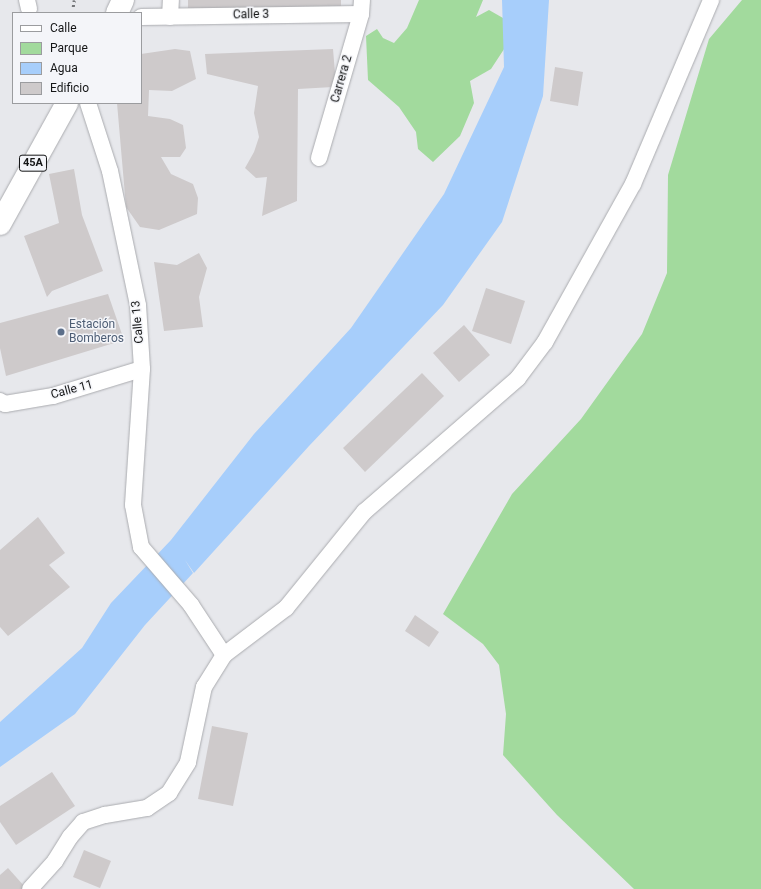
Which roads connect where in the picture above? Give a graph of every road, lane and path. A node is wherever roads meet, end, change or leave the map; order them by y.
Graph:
1 (74, 0) edge
2 (123, 0) edge
3 (171, 0) edge
4 (711, 0) edge
5 (74, 7) dead end
6 (362, 7) edge
7 (117, 12) edge
8 (170, 16) junction
9 (142, 17) edge
10 (66, 104) edge
11 (88, 104) edge
12 (319, 158) dead end
13 (0, 224) edge
14 (142, 369) junction
15 (0, 401) edge
16 (224, 655) junction
17 (30, 889) edge

1 - 5 path
2 - 7 highway
3 - 8 street
4 - 16 street
6 - 8 street, Calle 3
6 - 12 street, Carrera 2
8 - 9 street, Calle 3
10 - 13 highway, 45A
11 - 14 street, Calle 13
14 - 15 street, Calle 11
14 - 16 street, Calle 13
16 - 17 street

